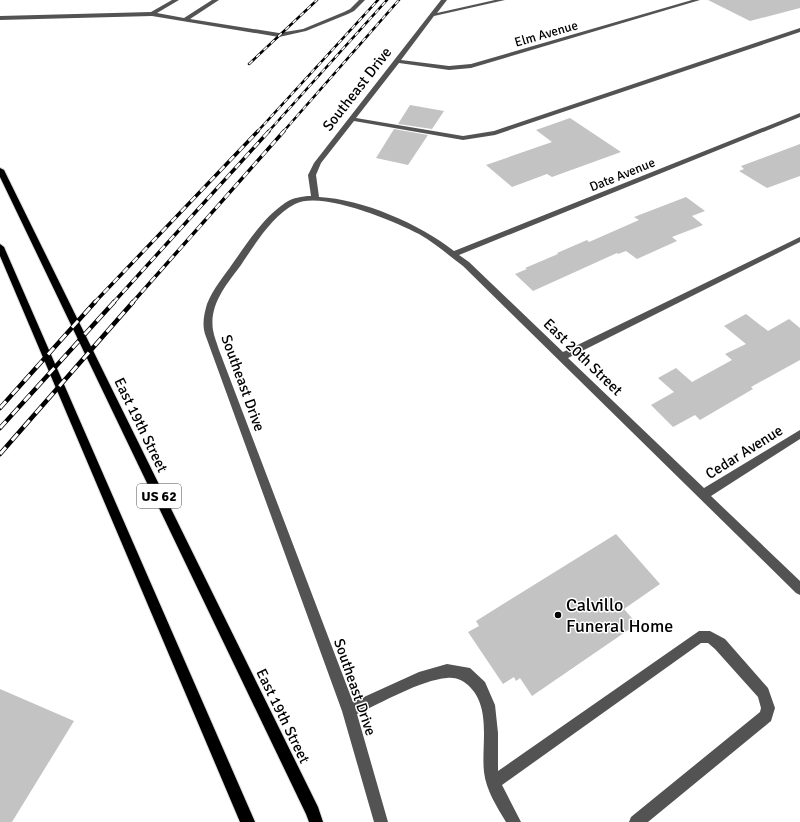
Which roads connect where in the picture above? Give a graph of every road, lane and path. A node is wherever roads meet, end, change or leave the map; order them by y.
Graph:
1 (176, 0) edge
2 (216, 0) edge
3 (362, 0) edge
4 (444, 0) edge
5 (502, 0) edge
6 (673, 0) edge
7 (697, 0) edge
8 (683, 4) junction
9 (152, 14) junction
10 (433, 15) junction
11 (0, 18) edge
12 (186, 19) junction
13 (800, 30) edge
14 (399, 61) junction
15 (800, 115) edge
16 (352, 119) junction
17 (0, 170) edge
18 (315, 197) junction
19 (800, 239) edge
20 (0, 247) edge
21 (453, 254) junction
22 (561, 357) junction
23 (800, 434) edge
24 (703, 495) junction
25 (800, 589) edge
26 (349, 711) junction
27 (495, 782) junction
28 (248, 822) edge
29 (316, 822) edge
30 (381, 822) edge
31 (514, 822) edge
32 (636, 822) edge

1 - 9 street
2 - 12 street
3 - 12 street
4 - 10 street, Southeast Drive
5 - 10 street
6 - 8 street
7 - 8 street, Elm Avenue
8 - 14 street, Elm Avenue
9 - 11 street
9 - 12 street
10 - 14 street, Southeast Drive
13 - 16 street
14 - 16 street, Southeast Drive
15 - 21 street, Date Avenue
16 - 18 street, Southeast Drive
17 - 29 main road, East 19th Street / US 62
18 - 21 street, East 20th Street
18 - 26 street, Southeast Drive
19 - 22 street
20 - 28 main road, US 62
21 - 22 street, East 20th Street
22 - 24 street, East 20th Street
23 - 24 street, Cedar Avenue
24 - 25 street, East 20th Street
26 - 27 street
26 - 30 street, Southeast Drive
27 - 31 street
27 - 32 street

